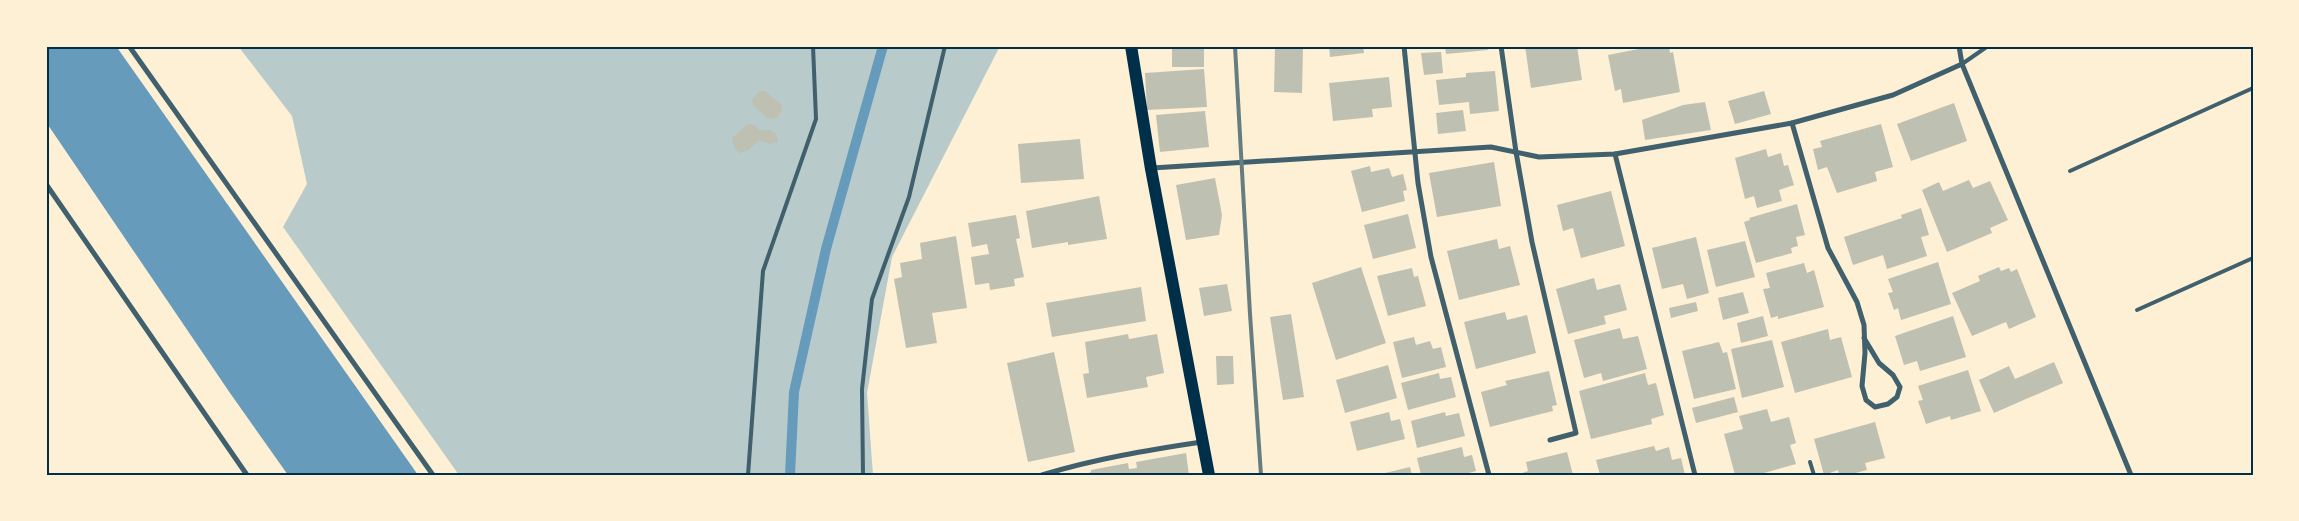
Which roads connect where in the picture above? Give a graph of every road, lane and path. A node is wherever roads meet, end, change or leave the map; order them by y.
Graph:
1 (129, 46) edge
2 (813, 46) edge
3 (946, 46) edge
4 (1131, 46) edge
5 (1404, 46) edge
6 (1502, 46) edge
7 (1958, 46) edge
8 (1988, 46) edge
9 (1962, 64) junction
10 (2253, 88) edge
11 (1792, 123) junction
12 (1415, 152) junction
13 (1516, 152) junction
14 (1615, 154) junction
15 (1151, 168) junction
16 (2070, 171) dead end
17 (46, 184) edge
18 (2253, 258) edge
19 (2137, 310) dead end
20 (1864, 338) junction
21 (1550, 440) dead end
22 (1203, 442) junction
23 (1810, 462) dead end
24 (247, 475) edge
25 (433, 475) edge
26 (748, 475) edge
27 (863, 475) edge
28 (1042, 475) edge
29 (1209, 475) edge
30 (1489, 475) edge
31 (1694, 475) edge
32 (1814, 475) edge
33 (2131, 475) edge

1 - 25 street
2 - 26 lane
3 - 27 lane
4 - 15 main road
5 - 12 street
6 - 13 street
7 - 9 street
8 - 9 lane
9 - 11 street
9 - 33 street
10 - 16 lane
11 - 14 street
11 - 20 street
12 - 13 street
12 - 15 street
12 - 30 street
13 - 14 street
13 - 21 street
14 - 31 street
15 - 22 main road
17 - 24 street
18 - 19 lane
20 - 20 street
22 - 28 street
22 - 29 main road
23 - 32 lane

